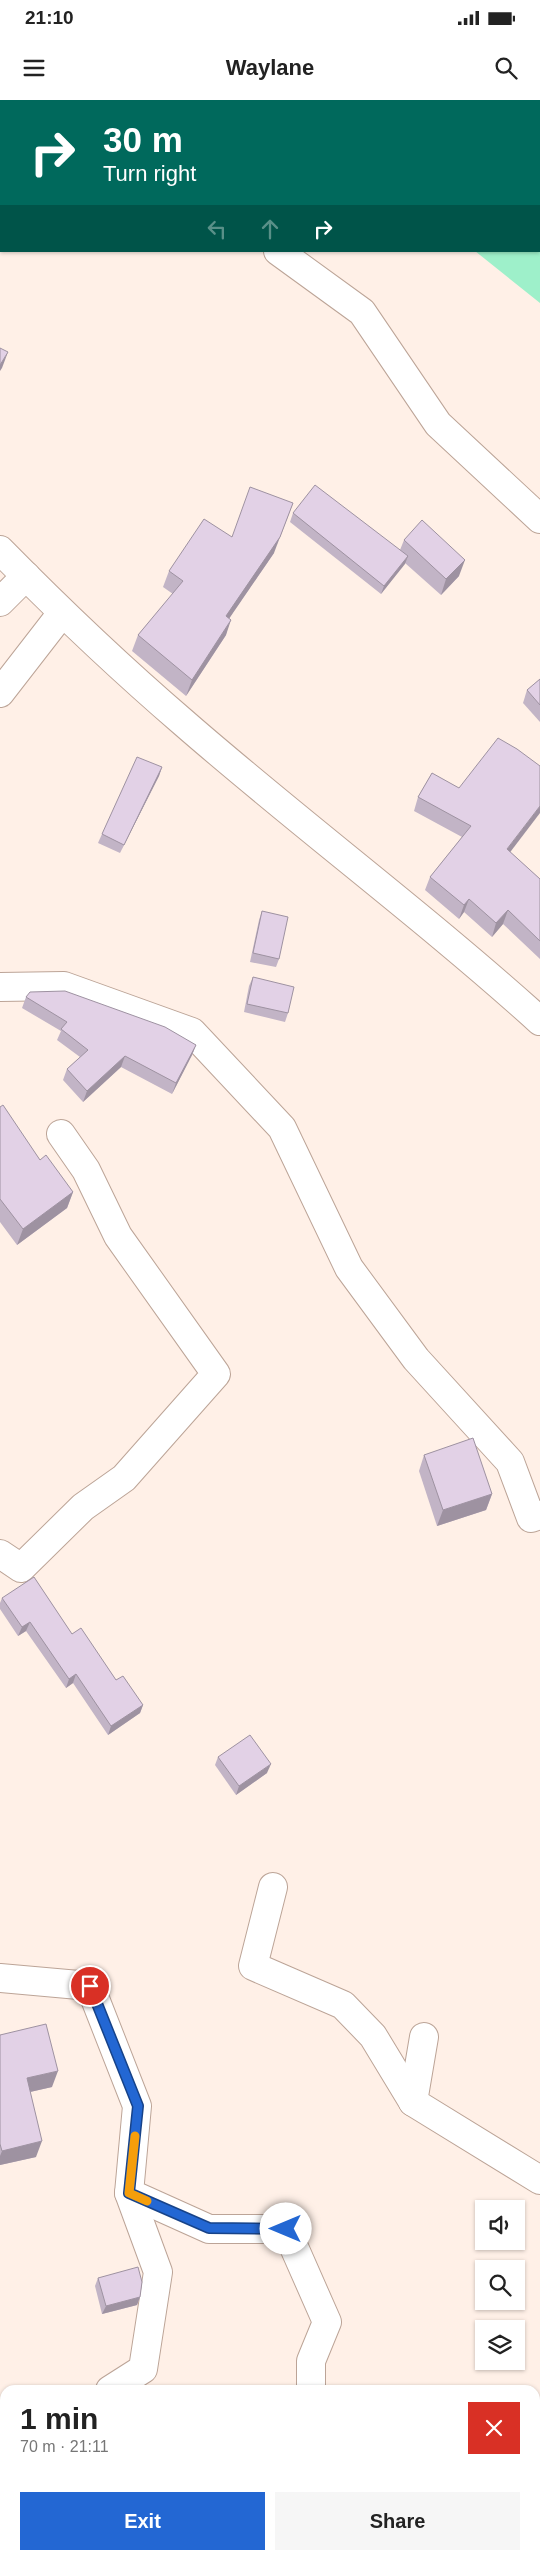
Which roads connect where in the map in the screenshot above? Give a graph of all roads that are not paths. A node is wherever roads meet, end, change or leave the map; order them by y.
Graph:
1 (279, 252) edge
2 (540, 519) edge
3 (0, 550) edge
4 (26, 576) junction
5 (0, 602) edge
6 (62, 613) junction
7 (0, 693) edge
8 (0, 987) edge
9 (540, 1020) edge
10 (61, 1134) dead end
11 (540, 1515) edge
12 (0, 1554) edge
13 (273, 1887) dead end
14 (0, 1978) edge
15 (424, 2037) dead end
16 (413, 2102) junction
17 (540, 2180) edge
18 (129, 2193) junction
19 (118, 2385) edge
20 (311, 2385) edge

1 - 2 street
3 - 4 street
4 - 5 street
4 - 6 street
6 - 7 street
6 - 9 street
8 - 11 street
10 - 12 street
13 - 16 street
14 - 18 street
15 - 16 street
16 - 17 street
18 - 19 street
18 - 20 street

